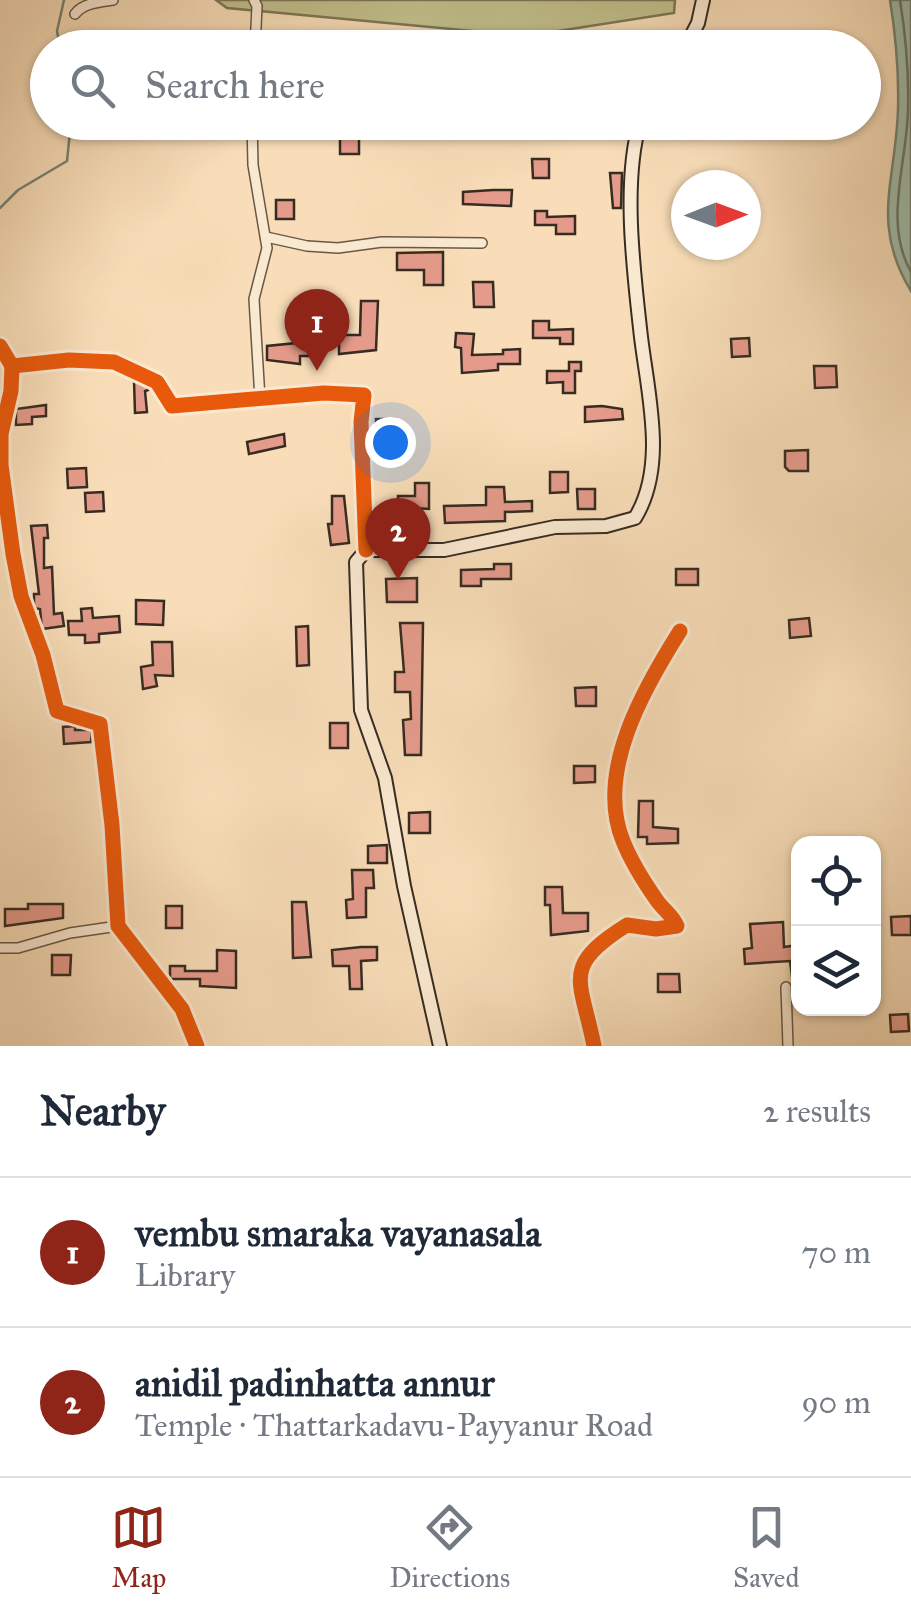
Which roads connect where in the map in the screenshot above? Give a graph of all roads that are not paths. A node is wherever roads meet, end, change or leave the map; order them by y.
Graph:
1 (113, 0) edge
2 (254, 0) edge
3 (703, 0) edge
4 (75, 14) dead end
5 (256, 30) edge
6 (694, 30) edge
7 (253, 140) edge
8 (635, 140) edge
9 (266, 237) junction
10 (482, 243) dead end
11 (0, 346) edge
12 (12, 366) junction
13 (260, 399) junction
14 (366, 550) junction
15 (680, 630) dead end
16 (118, 926) junction
17 (0, 948) edge
18 (786, 987) dead end
19 (196, 1046) edge
20 (440, 1046) edge
21 (594, 1046) edge
22 (788, 1046) edge

1 - 4 street
2 - 5 street
3 - 6 main road
7 - 9 street
8 - 14 main road
9 - 10 street
9 - 13 street
11 - 12 street
12 - 13 street
12 - 16 street
13 - 14 street
14 - 20 main road
15 - 21 street
16 - 17 street
16 - 19 street
18 - 22 street

